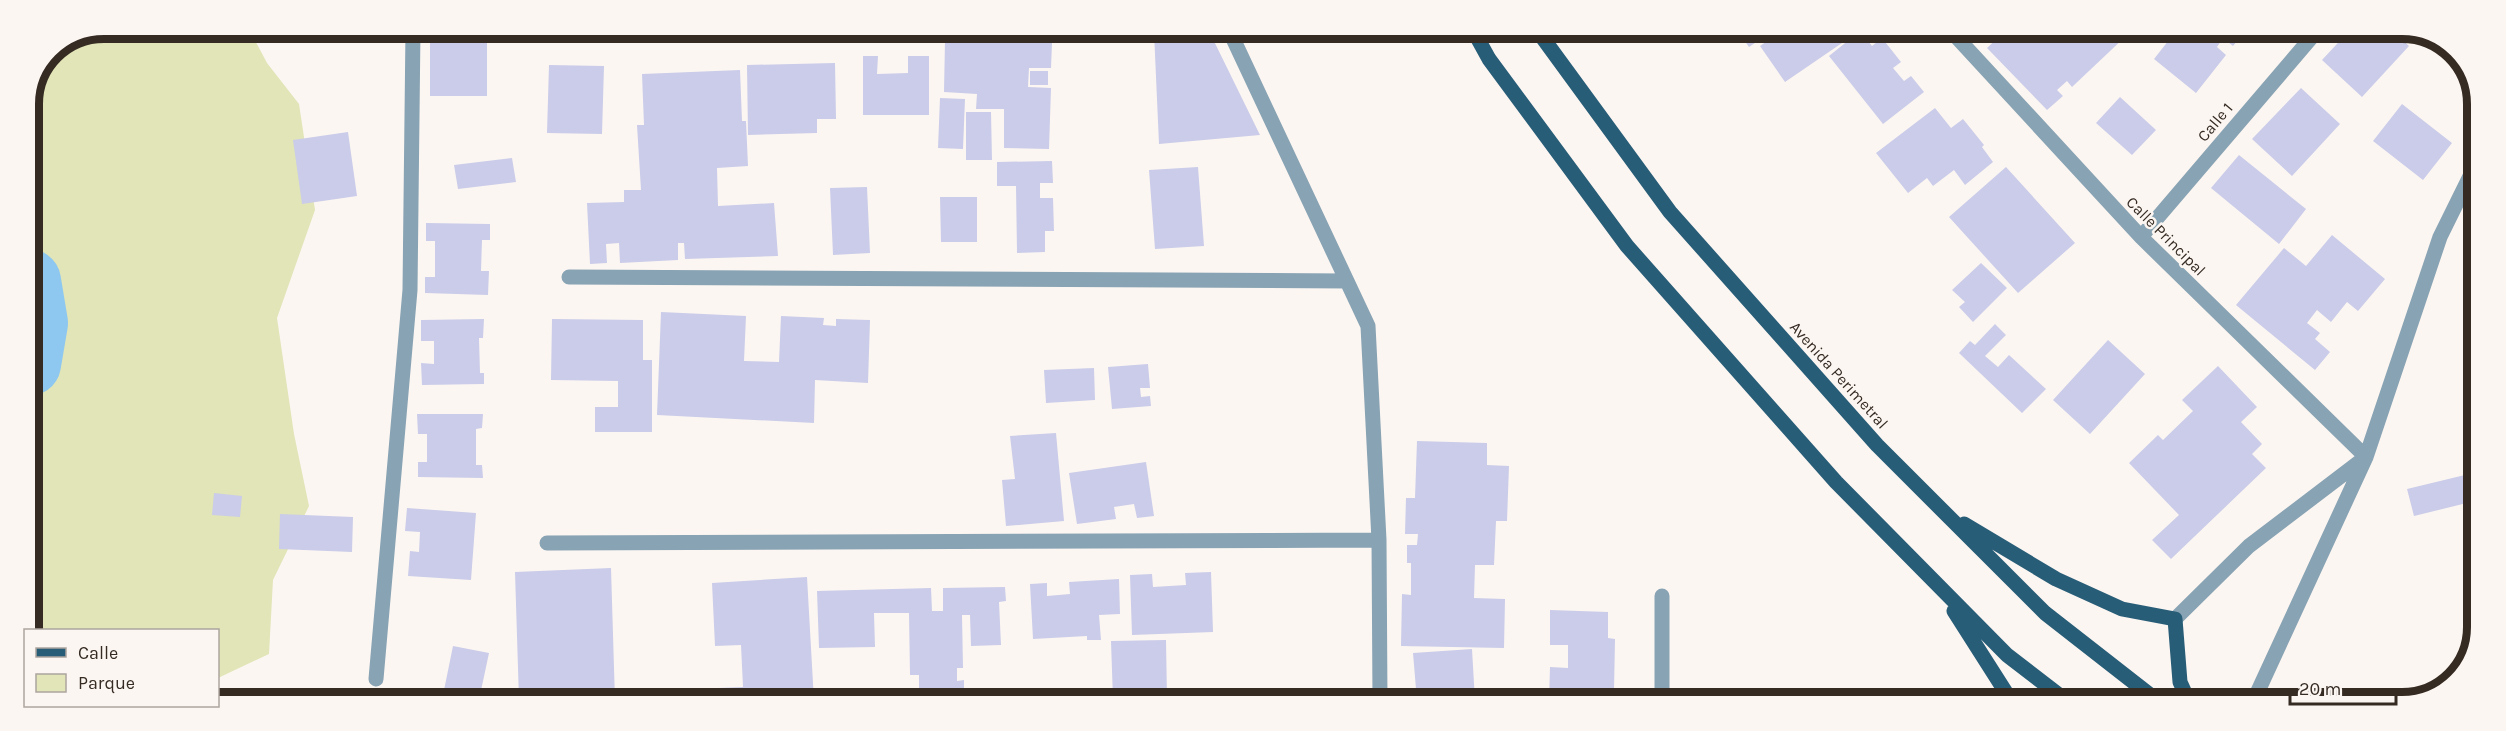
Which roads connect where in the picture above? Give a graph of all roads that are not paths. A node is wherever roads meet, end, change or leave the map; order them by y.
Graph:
1 (413, 39) edge
2 (1233, 39) edge
3 (1478, 39) edge
4 (1543, 39) edge
5 (1960, 39) edge
6 (2310, 39) edge
7 (2467, 182) edge
8 (2141, 237) junction
9 (569, 277) dead end
10 (1347, 281) junction
11 (2366, 457) junction
12 (1946, 514) junction
13 (1379, 540) junction
14 (547, 543) dead end
15 (1935, 581) junction
16 (1662, 596) dead end
17 (2175, 619) junction
18 (376, 679) dead end
19 (1380, 692) edge
20 (1662, 692) edge
21 (2008, 692) edge
22 (2055, 692) edge
23 (2146, 692) edge
24 (2184, 692) edge
25 (2258, 692) edge

1 - 18 street
2 - 10 street
3 - 15 main road
4 - 12 main road, Avenida Perimetral
5 - 8 street, Calle Principal
6 - 8 street, Calle 1
7 - 11 street
8 - 11 street, Calle Principal
9 - 10 street
10 - 13 street
11 - 17 street
11 - 25 street
12 - 17 main road
12 - 23 main road, Avenida Perimetral
13 - 14 street
13 - 19 street
15 - 21 main road
15 - 22 main road
16 - 20 street
17 - 24 main road

